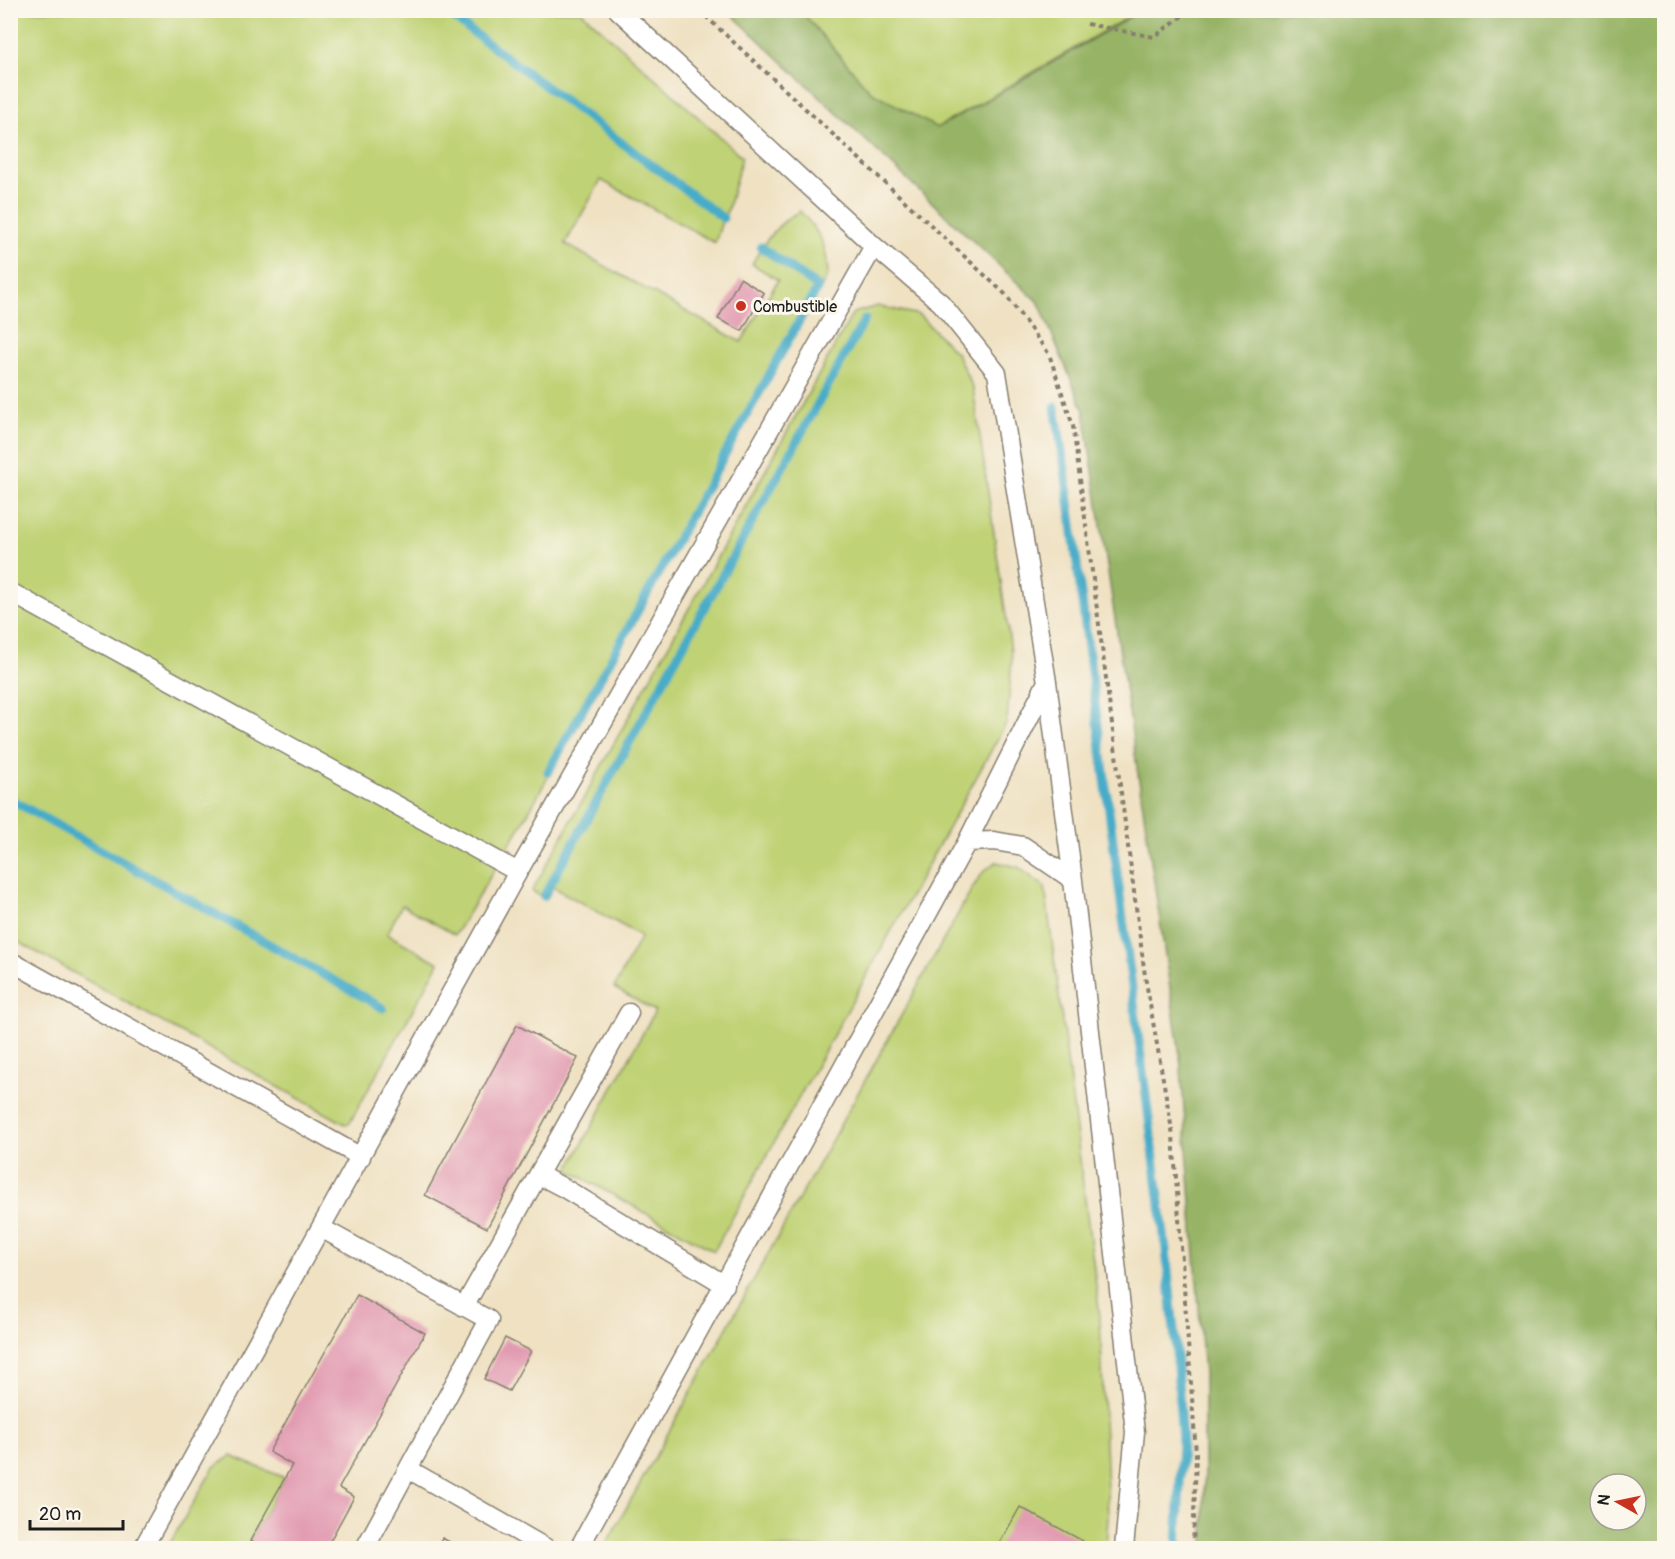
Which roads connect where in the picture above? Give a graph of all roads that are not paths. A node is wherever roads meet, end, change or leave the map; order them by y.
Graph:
1 (618, 10) edge
2 (874, 246) junction
3 (10, 591) edge
4 (1047, 682) junction
5 (967, 842) junction
6 (518, 872) junction
7 (1073, 880) junction
8 (10, 961) edge
9 (629, 1013) dead end
10 (361, 1157) junction
11 (539, 1175) junction
12 (321, 1228) junction
13 (725, 1285) junction
14 (464, 1307) junction
15 (408, 1469) junction
16 (143, 1548) edge
17 (365, 1548) edge
18 (546, 1548) edge
19 (579, 1548) edge
20 (1124, 1548) edge

1 - 2 lane
2 - 4 lane
2 - 6 lane
3 - 6 lane
4 - 5 lane
4 - 7 lane
5 - 7 lane
5 - 13 lane
6 - 10 lane
7 - 20 lane
8 - 10 lane
9 - 11 lane
10 - 12 lane
11 - 13 lane
11 - 14 lane
12 - 14 lane
12 - 16 lane
13 - 19 lane
14 - 15 lane
15 - 17 lane
15 - 18 lane

